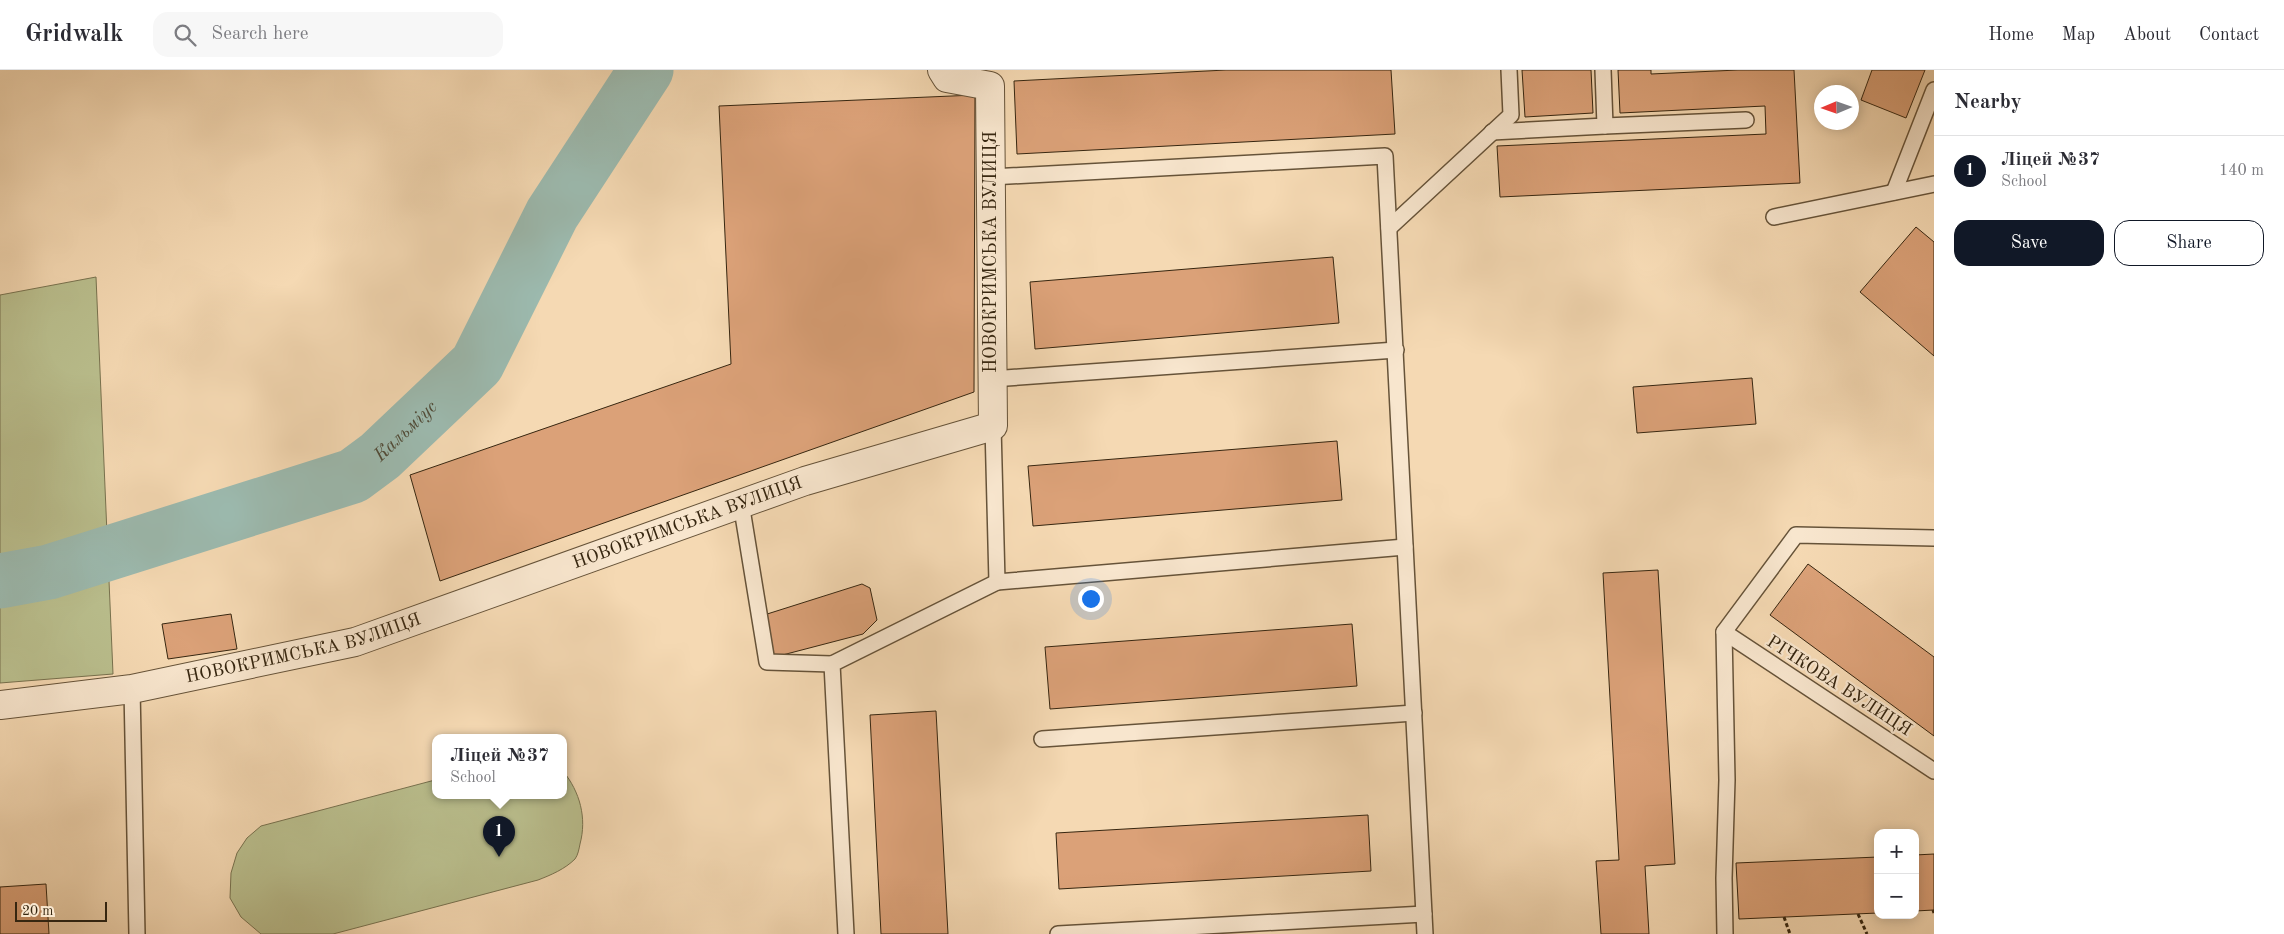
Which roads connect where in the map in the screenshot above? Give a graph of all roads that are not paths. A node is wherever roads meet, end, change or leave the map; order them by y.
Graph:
1 (942, 70) edge
2 (1508, 70) edge
3 (1602, 70) edge
4 (1934, 90) edge
5 (1746, 120) dead end
6 (1605, 126) junction
7 (1492, 132) junction
8 (991, 177) junction
9 (1934, 184) edge
10 (1894, 192) junction
11 (1774, 217) dead end
12 (1389, 228) junction
13 (1396, 350) junction
14 (992, 379) junction
15 (993, 426) junction
16 (742, 502) junction
17 (1934, 538) edge
18 (1406, 547) junction
19 (997, 582) junction
20 (1724, 632) junction
21 (832, 664) junction
22 (132, 689) junction
23 (0, 705) edge
24 (1414, 713) junction
25 (1042, 739) dead end
26 (1934, 771) edge
27 (1424, 914) junction
28 (137, 934) edge
29 (846, 934) edge
30 (1058, 934) edge
31 (1425, 934) edge
32 (1725, 934) edge

1 - 8 street, НОВОКРИМСЬКА ВУЛИЦЯ
2 - 7 lane
3 - 6 lane
4 - 10 lane
5 - 6 lane
6 - 7 lane
7 - 12 lane
8 - 12 lane
8 - 14 street, НОВОКРИМСЬКА ВУЛИЦЯ
9 - 10 lane
10 - 11 lane
12 - 13 lane
13 - 14 lane
13 - 18 lane
14 - 15 street, НОВОКРИМСЬКА ВУЛИЦЯ
15 - 16 street, НОВОКРИМСЬКА ВУЛИЦЯ
15 - 19 lane
16 - 21 lane
16 - 22 street, НОВОКРИМСЬКА ВУЛИЦЯ
17 - 20 lane
18 - 19 lane
18 - 24 lane
19 - 21 lane
20 - 26 lane, РІЧКОВА ВУЛИЦЯ
20 - 32 lane
21 - 29 lane
22 - 23 street, НОВОКРИМСЬКА ВУЛИЦЯ
22 - 28 lane
24 - 25 lane
24 - 27 lane
27 - 30 lane
27 - 31 lane

